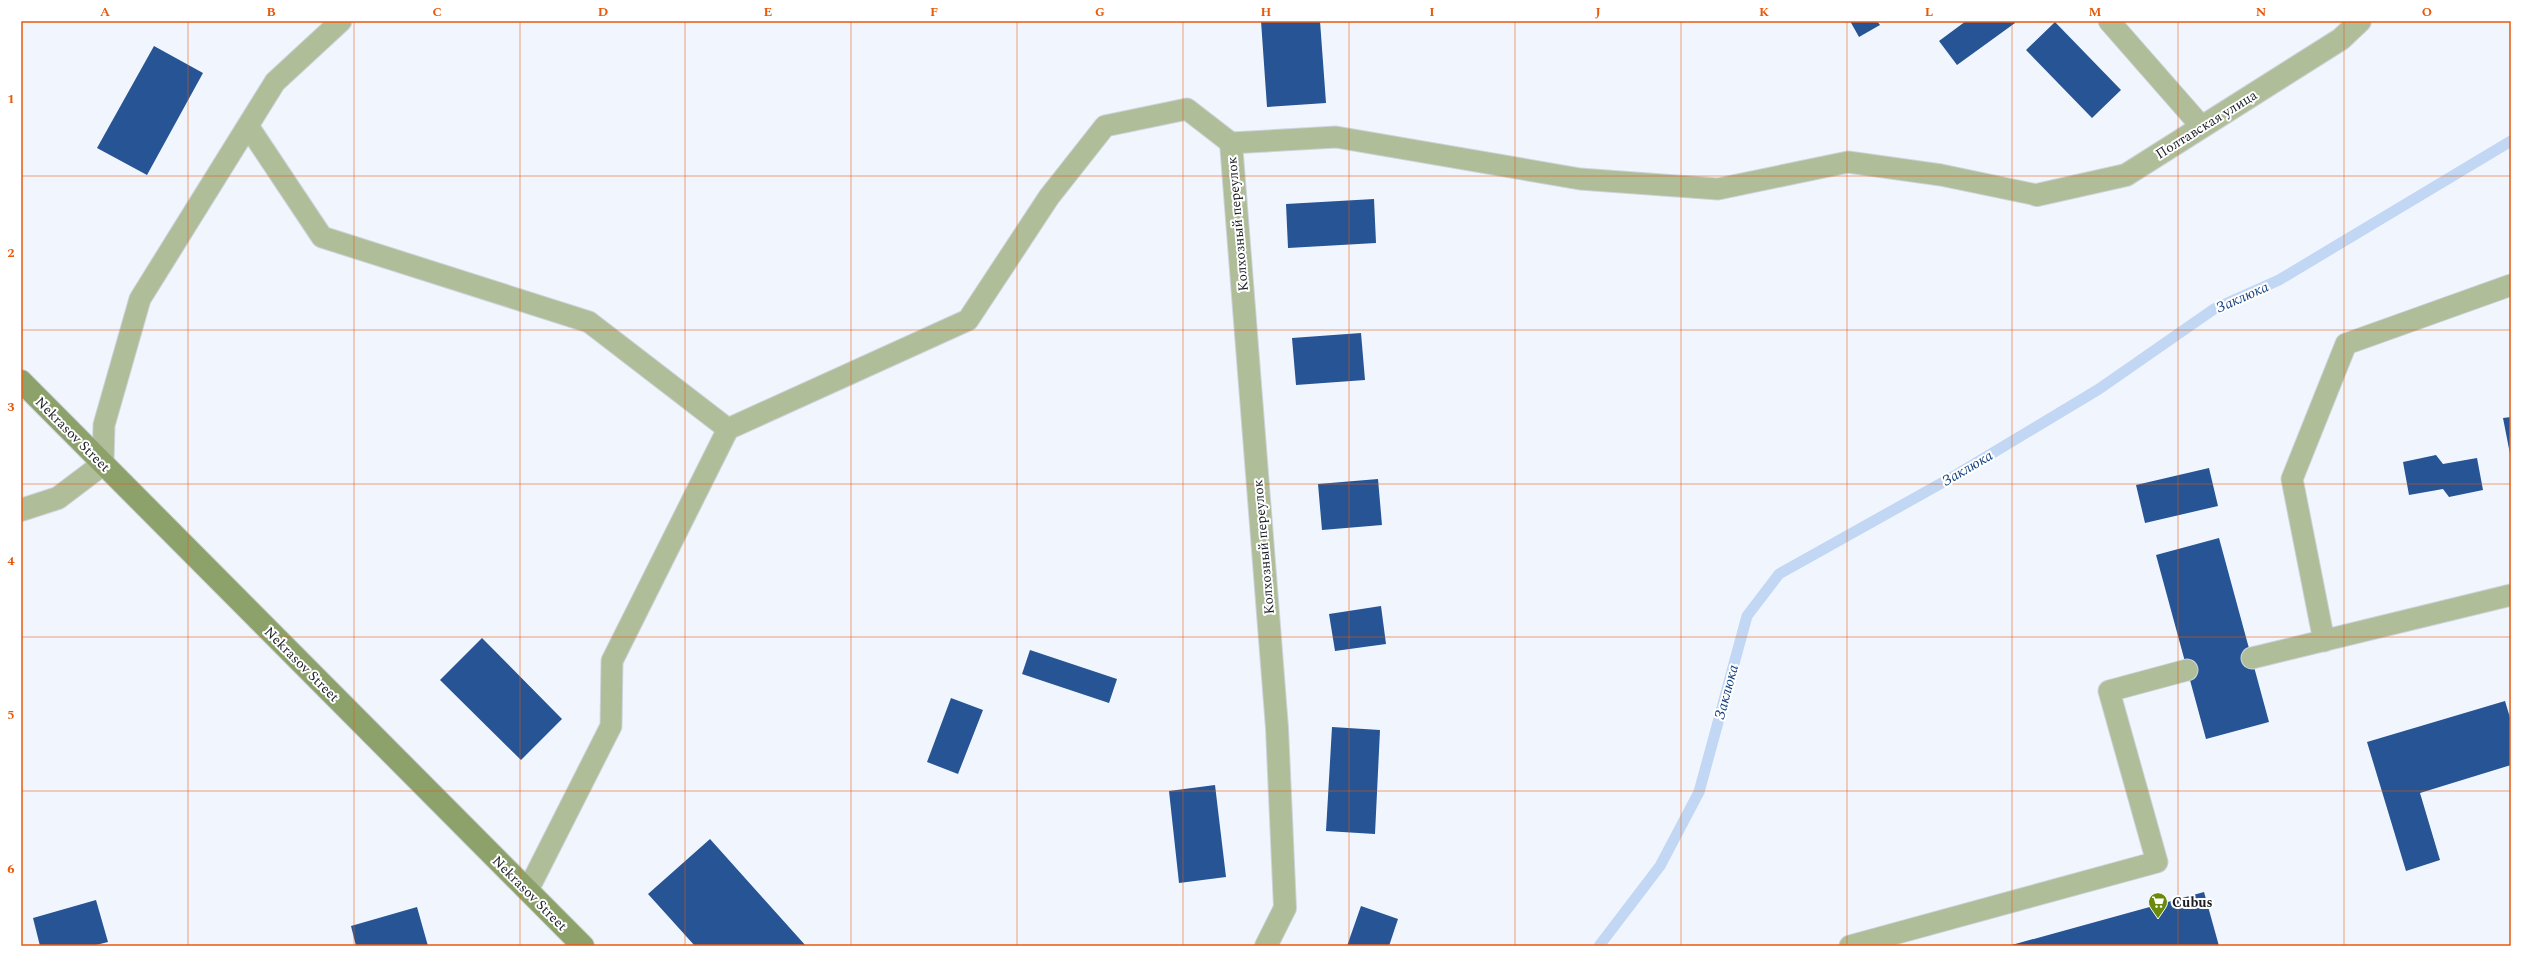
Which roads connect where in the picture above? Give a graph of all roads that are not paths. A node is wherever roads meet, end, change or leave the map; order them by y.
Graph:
1 (341, 21) edge
2 (2109, 21) edge
3 (2360, 21) edge
4 (248, 126) junction
5 (2201, 126) junction
6 (1231, 144) junction
7 (2037, 195) joint
8 (2511, 285) edge
9 (21, 382) edge
10 (728, 429) junction
11 (103, 464) junction
12 (21, 510) edge
13 (2511, 595) edge
14 (2324, 641) junction
15 (2252, 658) dead end
16 (2188, 670) dead end
17 (528, 890) junction
18 (583, 946) edge
19 (1266, 946) edge
20 (1850, 946) edge

1 - 4 lane
2 - 5 lane
3 - 5 street, Полтавская улица
4 - 10 lane
4 - 11 lane
5 - 7 street, Полтавская улица
6 - 7 lane
6 - 10 lane
6 - 19 street, Колхозный переулок
8 - 14 lane
9 - 11 main road, Nekrasov Street
10 - 17 lane
11 - 12 street
11 - 17 main road, Nekrasov Street
13 - 14 lane
14 - 15 lane
16 - 20 lane
17 - 18 main road, Nekrasov Street

